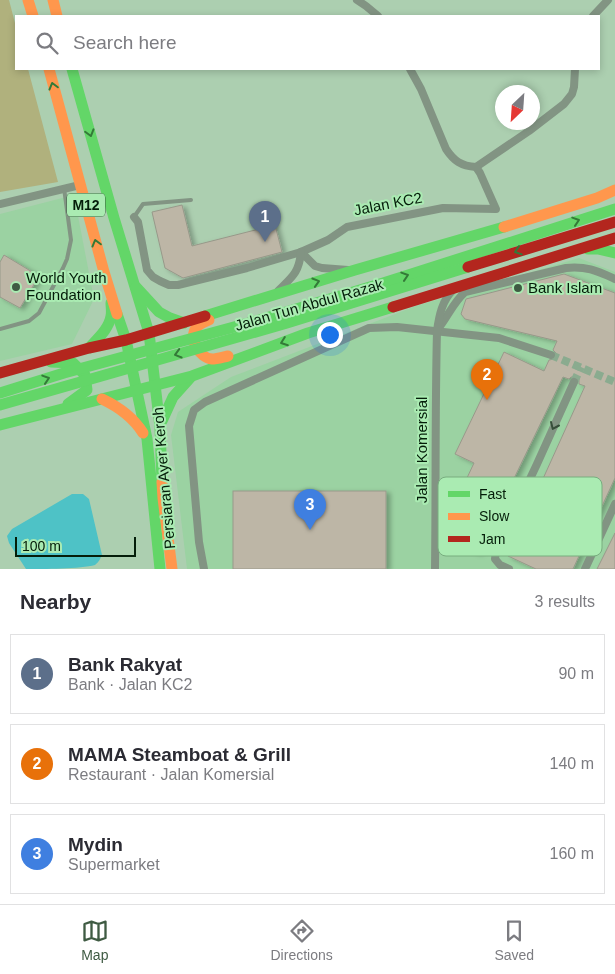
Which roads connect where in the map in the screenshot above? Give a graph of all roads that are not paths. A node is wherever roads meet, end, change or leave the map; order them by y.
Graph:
1 (28, 0) edge
2 (53, 0) edge
3 (357, 0) edge
4 (608, 0) edge
5 (33, 15) edge
6 (57, 15) edge
7 (377, 15) edge
8 (594, 15) edge
9 (49, 70) edge
10 (72, 70) edge
11 (411, 70) edge
12 (575, 70) edge
13 (476, 167) junction
14 (80, 185) junction
15 (64, 188) junction
16 (606, 194) edge
17 (191, 200) dead end
18 (0, 204) edge
19 (615, 208) edge
20 (134, 217) joint
21 (528, 220) junction
22 (615, 222) edge
23 (615, 227) edge
24 (615, 238) edge
25 (581, 248) junction
26 (301, 252) junction
27 (615, 253) edge
28 (551, 258) junction
29 (354, 270) junction
30 (615, 279) edge
31 (134, 285) junction
32 (457, 286) junction
33 (111, 295) junction
34 (274, 295) junction
35 (240, 306) junction
36 (184, 323) junction
37 (0, 329) edge
38 (437, 331) junction
39 (148, 333) junction
40 (126, 340) junction
41 (89, 348) junction
42 (260, 351) junction
43 (551, 355) tunnel mouth
44 (38, 362) junction
45 (0, 373) edge
46 (192, 376) junction
47 (574, 382) tunnel mouth
48 (156, 386) junction
49 (136, 390) junction
50 (0, 393) edge
51 (102, 399) junction
52 (0, 405) edge
53 (58, 410) junction
54 (0, 425) edge
55 (160, 428) junction
56 (147, 439) junction
57 (531, 477) edge
58 (615, 504) edge
59 (602, 532) edge
60 (495, 556) edge
61 (591, 556) edge
62 (160, 569) edge
63 (172, 569) edge
64 (204, 569) edge
65 (435, 569) edge
66 (509, 569) edge
67 (585, 569) edge

1 - 5 main road
2 - 6 main road
3 - 7 street
4 - 8 street
14 -> 9 main road, M12
10 -> 31 main road, M12
11 - 13 street
12 - 13 street
13 - 26 street, Jalan KC2
14 - 15 street
33 -> 14 main road, M12
15 - 18 street
15 - 37 lane
16 - 19 main road
16 - 21 main road
16 - 23 main road
17 - 20 lane
50 -> 19 main road, Jalan Tun Abdul Razak, bridge
20 - 26 street, Jalan KC2
21 - 28 main road
21 - 29 main road
22 -> 52 main road, Jalan Tun Abdul Razak, bridge
24 - 25 main road
25 - 27 main road
25 - 28 main road
26 - 29 street
26 - 34 street
28 - 32 main road
34 -> 29 main road
30 - 38 street
31 - 36 main road
31 - 39 main road, M12
32 - 38 street, Jalan Komersial
32 -> 42 main road
33 - 40 main road, M12
33 - 41 main road
34 - 35 main road
35 - 36 main road
35 - 42 main road
36 - 39 main road
38 - 43 street
38 - 64 street
38 - 65 street, Jalan Komersial
39 - 40 main road
39 - 48 main road, M12
40 - 41 main road
40 - 49 main road, M12
41 - 44 main road
42 - 46 main road
44 - 45 main road
44 - 53 main road
46 - 48 main road
46 - 55 main road
47 -> 57 street
48 - 49 main road
48 - 55 main road, Persiaran Ayer Keroh / M12
49 - 51 main road
49 - 56 main road, Persiaran Ayer Keroh / M12
51 - 53 main road
51 - 56 main road
53 - 54 main road
55 - 63 main road, Persiaran Ayer Keroh / M12
56 - 62 main road, Persiaran Ayer Keroh / M12
58 - 59 street
60 -> 66 street
61 - 67 street

